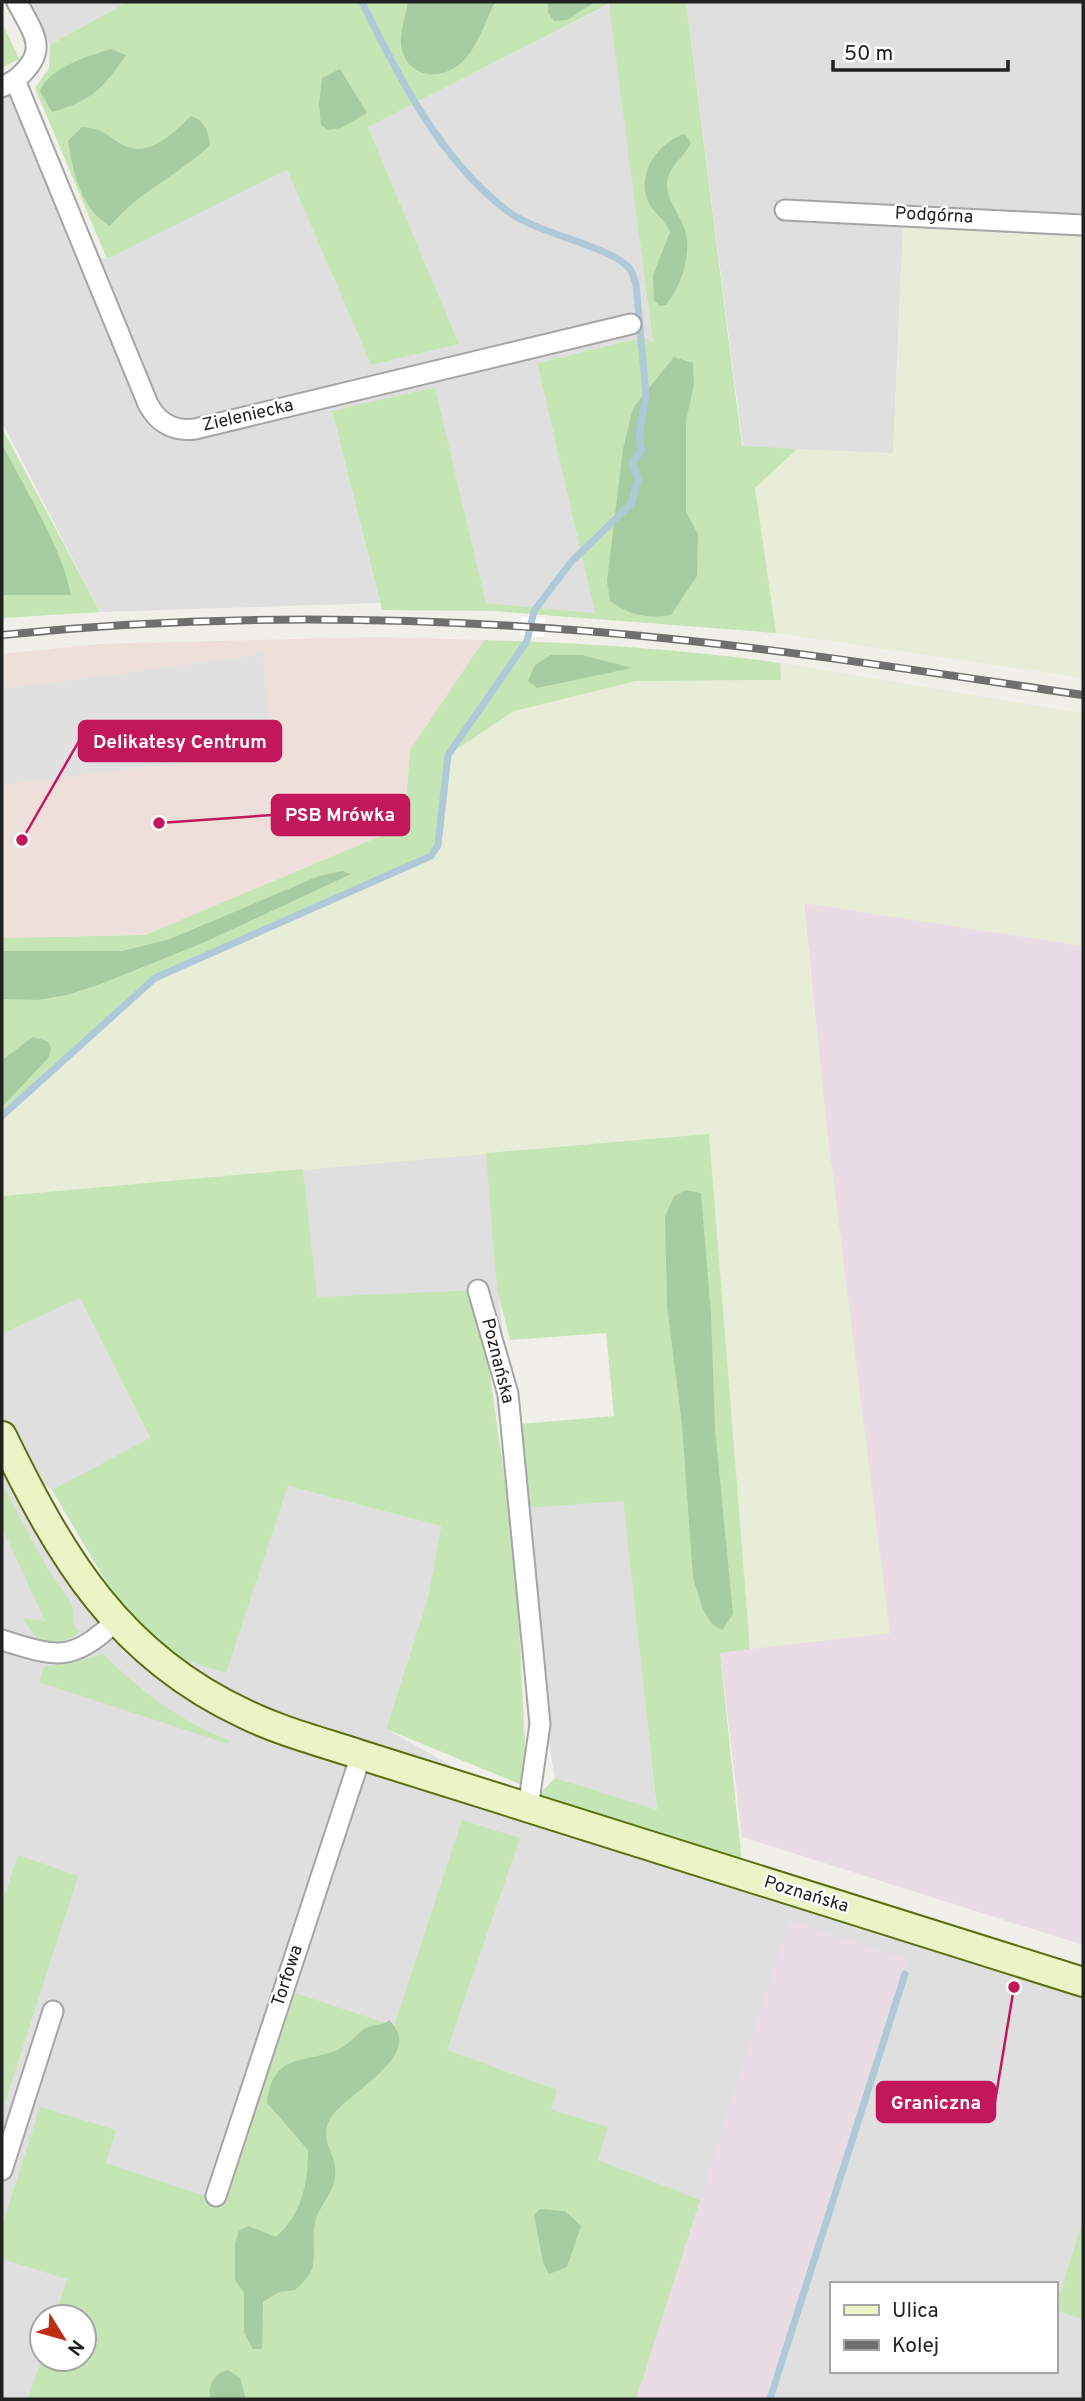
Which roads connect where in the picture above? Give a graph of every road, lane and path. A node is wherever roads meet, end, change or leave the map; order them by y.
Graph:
1 (17, 2) edge
2 (8, 83) edge
3 (785, 210) dead end
4 (1083, 225) edge
5 (631, 324) dead end
6 (478, 1290) dead end
7 (2, 1436) edge
8 (115, 1622) junction
9 (3, 1642) edge
10 (361, 1755) junction
11 (528, 1808) junction
12 (1083, 1982) edge
13 (53, 2011) dead end
14 (2, 2170) edge
15 (216, 2196) dead end

1 - 2 street
2 - 5 street, Zieleniecka
3 - 4 street, Podgórna
6 - 11 street, Poznańska
7 - 8 main road, Poznańska
8 - 9 street
8 - 10 main road, Poznańska
10 - 11 main road, Poznańska
10 - 15 street, Torfowa
11 - 12 main road, Poznańska
13 - 14 street

